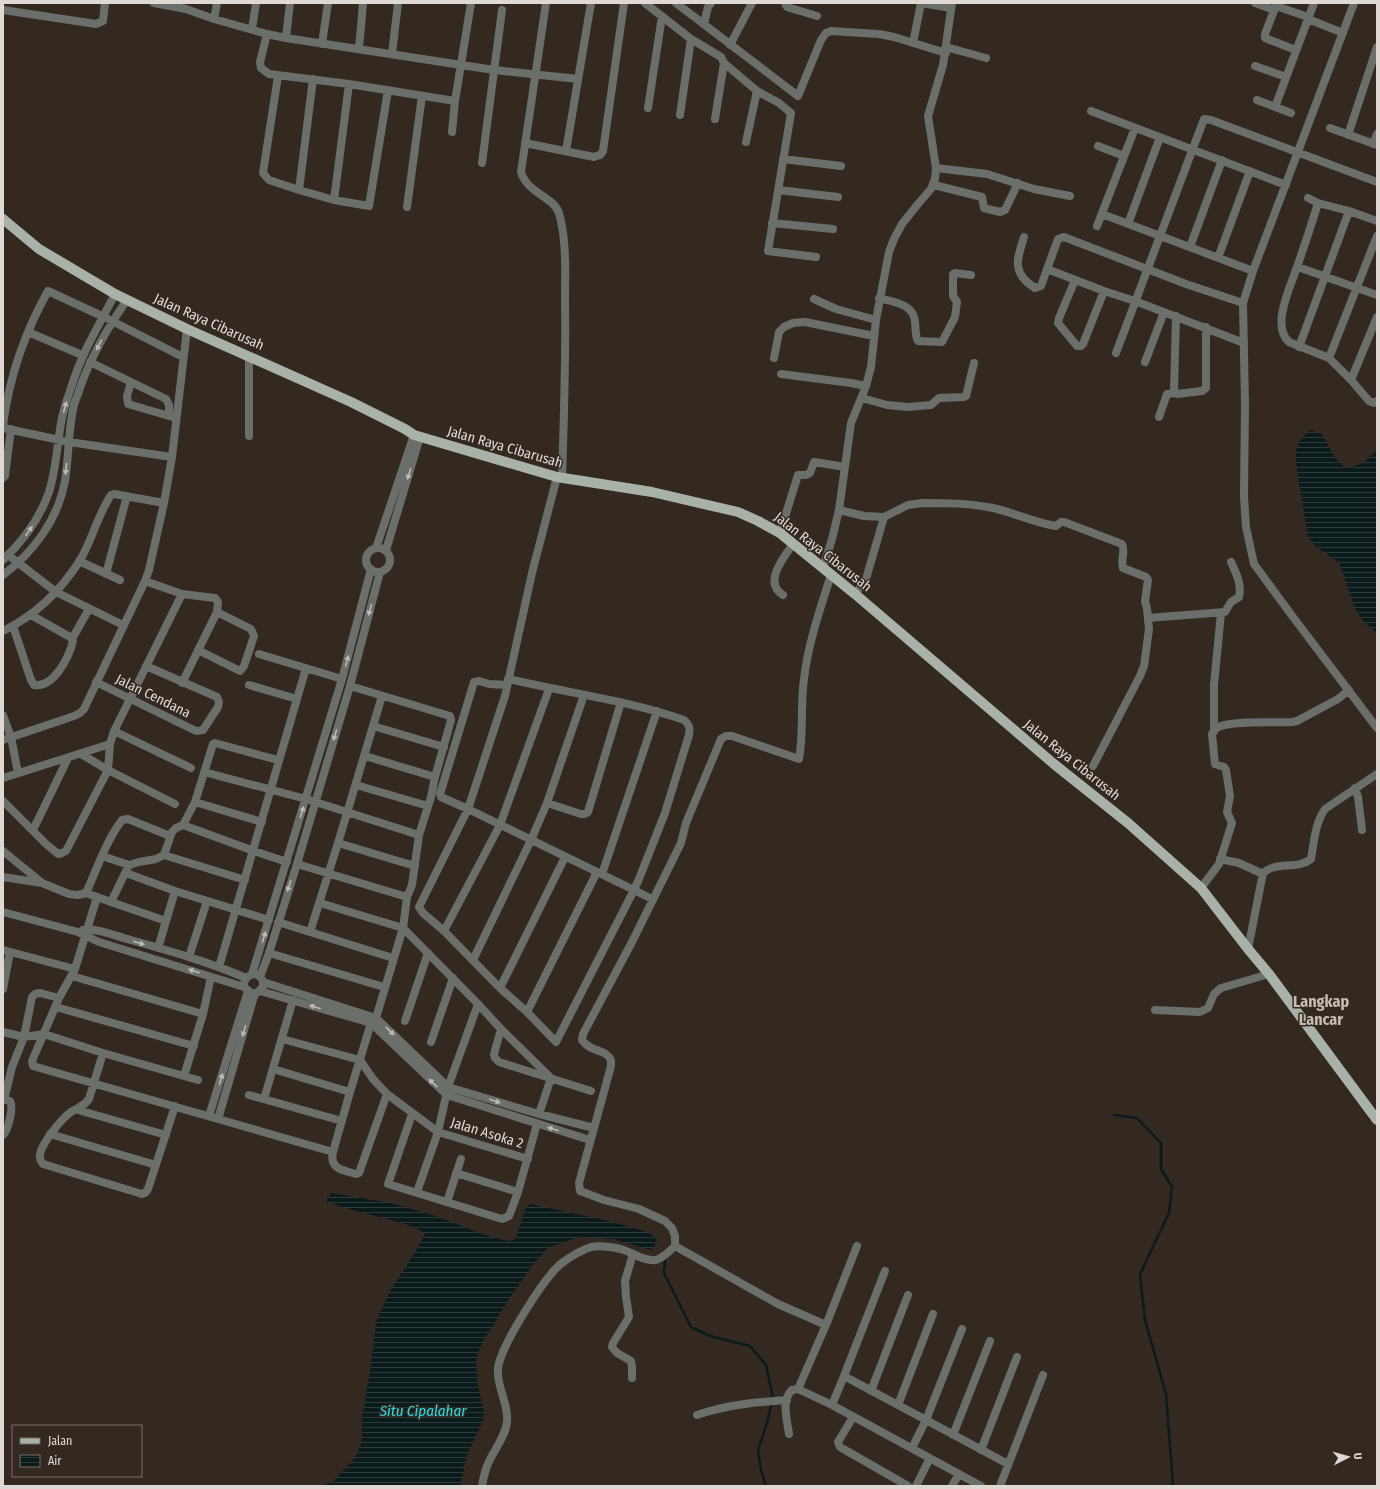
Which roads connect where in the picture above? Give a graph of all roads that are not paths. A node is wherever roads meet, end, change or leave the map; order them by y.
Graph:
1 (105, 3) edge
2 (154, 3) edge
3 (217, 3) edge
4 (256, 3) edge
5 (290, 3) edge
6 (328, 3) edge
7 (363, 3) edge
8 (398, 3) edge
9 (471, 3) edge
10 (546, 3) edge
11 (591, 3) edge
12 (624, 3) edge
13 (645, 3) edge
14 (676, 3) edge
15 (711, 3) edge
16 (752, 3) edge
17 (785, 3) edge
18 (921, 3) edge
19 (1255, 3) edge
20 (1314, 3) edge
21 (1354, 3) edge
22 (952, 6) edge
23 (1275, 6) edge
24 (3, 10) edge
25 (502, 10) dead end
26 (662, 16) junction
27 (817, 16) dead end
28 (1308, 18) junction
29 (214, 19) junction
30 (704, 24) junction
31 (252, 29) junction
32 (1343, 33) junction
33 (267, 34) junction
34 (286, 38) junction
35 (691, 39) junction
36 (913, 43) junction
37 (322, 44) junction
38 (730, 45) junction
39 (1377, 47) edge
40 (359, 49) junction
41 (946, 50) junction
42 (1296, 50) junction
43 (392, 54) junction
44 (986, 58) dead end
45 (724, 63) junction
46 (461, 65) junction
47 (1255, 66) dead end
48 (494, 70) junction
49 (278, 76) junction
50 (535, 76) junction
51 (1286, 77) junction
52 (313, 79) junction
53 (578, 79) junction
54 (349, 84) junction
55 (388, 90) junction
56 (757, 90) junction
57 (422, 96) junction
58 (1257, 100) dead end
59 (455, 101) junction
60 (1275, 107) junction
61 (648, 108) dead end
62 (1091, 111) dead end
63 (1291, 113) dead end
64 (680, 115) dead end
65 (715, 119) dead end
66 (1135, 128) junction
67 (1330, 128) dead end
68 (452, 132) dead end
69 (1377, 134) edge
70 (1348, 135) junction
71 (1160, 137) junction
72 (746, 142) dead end
73 (526, 144) junction
74 (1375, 144) edge
75 (1098, 146) dead end
76 (1192, 149) junction
77 (566, 151) junction
78 (1298, 152) junction
79 (1124, 156) junction
80 (783, 159) junction
81 (1222, 160) junction
82 (482, 163) dead end
83 (841, 166) dead end
84 (936, 168) junction
85 (1250, 171) junction
86 (1377, 182) edge
87 (1018, 183) junction
88 (934, 185) junction
89 (1286, 185) junction
90 (299, 190) junction
91 (778, 190) junction
92 (838, 196) dead end
93 (1070, 196) dead end
94 (1308, 198) dead end
95 (334, 200) junction
96 (1318, 203) junction
97 (407, 207) dead end
98 (1348, 211) junction
99 (1102, 214) junction
100 (3, 219) edge
101 (1377, 221) edge
102 (772, 223) junction
103 (1128, 224) junction
104 (1097, 226) dead end
105 (833, 229) dead end
106 (1159, 236) junction
107 (1377, 236) edge
108 (1024, 237) dead end
109 (1190, 247) junction
110 (816, 257) dead end
111 (1218, 258) junction
112 (1298, 267) junction
113 (1047, 269) junction
114 (1147, 269) junction
115 (1253, 271) junction
116 (971, 274) dead end
117 (1325, 277) junction
118 (1075, 280) junction
119 (1356, 289) junction
120 (1104, 291) junction
121 (115, 294) junction
122 (1377, 296) edge
123 (880, 298) junction
124 (814, 299) dead end
125 (127, 300) junction
126 (1135, 301) junction
127 (1243, 303) junction
128 (1164, 312) junction
129 (1176, 316) junction
130 (104, 317) junction
131 (1377, 317) edge
132 (876, 320) junction
133 (112, 321) junction
134 (1206, 327) junction
135 (187, 329) junction
136 (28, 332) junction
137 (874, 336) junction
138 (1244, 343) junction
139 (1299, 347) junction
140 (1116, 353) dead end
141 (82, 356) junction
142 (250, 356) junction
143 (183, 357) junction
144 (774, 358) dead end
145 (1328, 358) junction
146 (90, 362) junction
147 (1145, 362) dead end
148 (974, 363) dead end
149 (781, 374) dead end
150 (1352, 380) junction
151 (131, 382) junction
152 (866, 386) junction
153 (1175, 393) junction
154 (862, 398) junction
155 (1377, 401) edge
156 (173, 417) junction
157 (1160, 417) dead end
158 (3, 425) edge
159 (7, 429) edge
160 (249, 436) dead end
161 (417, 436) junction
162 (59, 440) junction
163 (69, 442) junction
164 (172, 457) junction
165 (845, 467) junction
166 (3, 478) edge
167 (560, 478) junction
168 (127, 496) junction
169 (164, 503) junction
170 (839, 510) junction
171 (884, 517) junction
172 (780, 533) junction
173 (793, 544) junction
174 (376, 548) junction
175 (386, 550) junction
176 (6, 557) edge
177 (79, 561) junction
178 (1231, 562) dead end
179 (18, 563) junction
180 (371, 569) junction
181 (827, 571) junction
182 (380, 572) junction
183 (106, 574) junction
184 (3, 575) edge
185 (120, 580) dead end
186 (145, 581) junction
187 (56, 592) junction
188 (182, 594) junction
189 (855, 594) junction
190 (783, 595) dead end
191 (89, 609) junction
192 (217, 612) junction
193 (1221, 613) junction
194 (31, 615) junction
195 (1148, 618) junction
196 (123, 625) junction
197 (13, 626) junction
198 (3, 631) edge
199 (72, 639) junction
200 (198, 650) junction
201 (259, 654) dead end
202 (146, 666) junction
203 (306, 668) junction
204 (342, 679) junction
205 (96, 682) junction
206 (507, 682) junction
207 (182, 683) junction
208 (249, 685) dead end
209 (350, 686) junction
210 (549, 689) junction
211 (1349, 690) junction
212 (584, 695) junction
213 (382, 696) junction
214 (130, 699) junction
215 (297, 699) junction
216 (621, 702) junction
217 (657, 711) junction
218 (3, 715) edge
219 (373, 726) junction
220 (1377, 728) edge
221 (114, 731) junction
222 (1214, 731) junction
223 (7, 739) edge
224 (110, 744) junction
225 (444, 747) junction
226 (81, 754) junction
227 (365, 756) junction
228 (68, 758) junction
229 (278, 760) junction
230 (1092, 766) dead end
231 (191, 768) dead end
232 (108, 770) junction
233 (204, 772) junction
234 (18, 773) junction
235 (1377, 774) edge
236 (435, 777) junction
237 (3, 778) edge
238 (356, 785) junction
239 (1355, 788) junction
240 (270, 790) junction
241 (306, 799) junction
242 (3, 801) edge
243 (195, 802) junction
244 (315, 802) junction
245 (546, 803) junction
246 (175, 804) dead end
247 (428, 806) junction
248 (468, 809) junction
249 (347, 812) junction
250 (262, 822) junction
251 (183, 825) junction
252 (500, 825) junction
253 (33, 830) junction
254 (1362, 830) dead end
255 (170, 836) junction
256 (419, 836) junction
257 (531, 840) junction
258 (338, 843) junction
259 (3, 851) edge
260 (254, 851) junction
261 (164, 855) junction
262 (102, 856) junction
263 (564, 857) junction
264 (1220, 859) junction
265 (287, 862) junction
266 (297, 864) junction
267 (415, 866) junction
268 (127, 869) junction
269 (328, 873) junction
270 (599, 873) junction
271 (1263, 874) junction
272 (3, 877) edge
273 (245, 880) junction
274 (42, 883) junction
275 (1201, 888) junction
276 (634, 890) junction
277 (176, 891) junction
278 (86, 892) junction
279 (97, 897) junction
280 (407, 897) junction
281 (652, 899) junction
282 (206, 901) junction
283 (111, 902) junction
284 (320, 903) junction
285 (236, 911) junction
286 (3, 912) edge
287 (269, 920) junction
288 (166, 921) junction
289 (278, 922) junction
290 (403, 928) junction
291 (444, 931) junction
292 (83, 932) junction
293 (310, 932) junction
294 (158, 948) junction
295 (1248, 949) junction
296 (7, 951) edge
297 (269, 953) junction
298 (428, 953) junction
299 (188, 957) junction
300 (393, 958) junction
301 (473, 960) junction
302 (220, 966) junction
303 (74, 972) junction
304 (1269, 974) junction
305 (211, 976) junction
306 (256, 978) junction
307 (453, 978) junction
308 (384, 987) junction
309 (500, 988) junction
310 (3, 989) edge
311 (252, 991) junction
312 (59, 998) junction
313 (293, 1000) junction
314 (478, 1004) junction
315 (56, 1007) junction
316 (1155, 1010) dead end
317 (527, 1012) junction
318 (203, 1014) junction
319 (373, 1021) junction
320 (405, 1021) dead end
321 (501, 1029) junction
322 (3, 1032) edge
323 (44, 1034) junction
324 (24, 1037) junction
325 (282, 1039) junction
326 (431, 1042) dead end
327 (194, 1046) junction
328 (103, 1053) junction
329 (360, 1060) junction
330 (3, 1065) edge
331 (12, 1067) junction
332 (272, 1069) junction
333 (184, 1076) junction
334 (551, 1078) junction
335 (198, 1080) dead end
336 (94, 1082) junction
337 (448, 1091) junction
338 (591, 1091) dead end
339 (350, 1092) junction
340 (387, 1094) junction
341 (249, 1095) dead end
342 (4, 1099) edge
343 (264, 1099) junction
344 (174, 1106) junction
345 (78, 1110) junction
346 (412, 1114) junction
347 (539, 1114) junction
348 (209, 1116) junction
349 (218, 1119) junction
350 (1377, 1120) edge
351 (342, 1121) junction
352 (537, 1124) junction
353 (594, 1128) junction
354 (438, 1132) junction
355 (50, 1134) junction
356 (3, 1135) edge
357 (166, 1135) junction
358 (590, 1140) junction
359 (333, 1152) junction
360 (461, 1159) dead end
361 (528, 1160) junction
362 (156, 1165) junction
363 (456, 1173) junction
364 (417, 1192) junction
365 (518, 1192) junction
366 (447, 1202) junction
367 (676, 1246) junction
368 (857, 1246) dead end
369 (633, 1254) junction
370 (885, 1271) dead end
371 (908, 1295) dead end
372 (934, 1314) dead end
373 (826, 1325) junction
374 (962, 1329) dead end
375 (990, 1341) dead end
376 (1017, 1357) dead end
377 (1043, 1375) dead end
378 (844, 1376) junction
379 (632, 1378) dead end
380 (798, 1389) junction
381 (871, 1390) junction
382 (786, 1400) junction
383 (832, 1405) junction
384 (898, 1405) junction
385 (697, 1414) dead end
386 (853, 1417) junction
387 (926, 1420) junction
388 (789, 1434) dead end
389 (953, 1435) junction
390 (912, 1448) junction
391 (981, 1450) junction
392 (930, 1458) junction
393 (1008, 1464) junction
394 (959, 1474) junction
395 (482, 1486) edge
396 (908, 1486) edge
397 (916, 1486) edge
398 (952, 1486) edge
399 (981, 1486) edge
400 (1000, 1486) edge

1 - 24 street
2 - 29 street
3 - 29 street
4 - 31 street
5 - 34 street
6 - 37 street
7 - 40 street
8 - 43 street
9 - 46 street
10 - 50 street
11 - 53 street
12 - 77 street
13 - 26 street
14 - 30 street
15 - 30 street
16 - 38 street
17 - 27 street
18 - 22 street
18 - 36 street
19 - 23 street
20 - 28 street
21 - 32 street
22 - 41 street
23 - 28 street
23 - 42 street
25 - 48 street
26 - 35 street
26 - 61 street
28 - 32 street
28 - 42 street
29 - 31 street
30 - 38 street
31 - 33 street
32 - 78 street
33 - 34 street
33 - 49 street
34 - 37 street
35 - 45 street
35 - 64 street
36 - 38 street
36 - 41 street
37 - 40 street
39 - 70 street
40 - 43 street
41 - 44 street
41 - 84 street
42 - 51 street
43 - 46 street
45 - 56 street
45 - 65 street
46 - 48 street
46 - 59 street
47 - 51 street
48 - 50 street
48 - 82 street
49 - 52 street
49 - 90 street
50 - 53 street
50 - 73 street
51 - 60 street
52 - 54 street
52 - 90 street
53 - 77 street
54 - 55 street
54 - 95 street
55 - 57 street
55 - 95 street
56 - 72 street
56 - 80 street
57 - 59 street
57 - 97 street
58 - 60 street
59 - 68 street
60 - 63 street
62 - 66 street
66 - 71 street
66 - 79 street
67 - 70 street
69 - 74 street
70 - 74 street
71 - 76 street
71 - 103 street
73 - 77 street
73 - 167 street
75 - 79 street
76 - 78 street
76 - 81 street
76 - 106 street
78 - 86 street
78 - 89 street
79 - 99 street
80 - 83 street
80 - 91 street
81 - 85 street
81 - 109 street
84 - 87 street
84 - 88 street
85 - 89 street
85 - 111 street
87 - 88 street
87 - 93 street
88 - 123 street
89 - 115 street
90 - 95 street
91 - 92 street
91 - 102 street
94 - 96 street
96 - 98 street
96 - 112 street
98 - 101 street
98 - 117 street
99 - 103 street
99 - 104 street
100 - 121 main road, Jalan Raya Cibarusah
102 - 105 street
102 - 110 street
103 - 106 street
106 - 109 street
106 - 114 street
107 - 119 street
108 - 113 street
109 - 111 street
111 - 115 street
112 - 117 street
112 - 139 street
113 - 114 street
113 - 118 street
114 - 126 street
114 - 127 street
115 - 127 street
116 - 123 street
117 - 119 street
117 - 139 street
118 - 120 street
118 - 120 street
119 - 122 street
119 - 145 street
120 - 126 street
121 - 125 main road, Jalan Raya Cibarusah
121 - 130 street
123 - 132 street
124 - 132 street
125 - 133 street
125 - 135 main road, Jalan Raya Cibarusah
126 - 128 street
126 - 140 street
127 - 138 street
128 - 129 street
128 - 147 street
129 - 134 street
129 - 153 street
130 - 133 street
130 - 136 street
130 - 141 street
131 - 150 street
132 - 137 street
133 - 143 street
133 -> 146 street
134 - 138 street
134 - 153 street
135 - 142 main road, Jalan Raya Cibarusah
135 - 143 street
136 - 141 street
136 - 158 street
137 - 144 street
137 - 152 street
138 - 211 street
139 - 145 street
162 -> 141 street
142 - 160 street
142 - 161 main road, Jalan Raya Cibarusah
143 - 156 street
145 - 150 street
146 - 151 street
146 - 163 street
148 - 154 street
149 - 152 street
150 - 155 street
151 - 156 street
151 - 156 street
152 - 154 street
153 - 157 street
154 - 165 street
156 - 164 street
159 - 162 street
159 - 166 street
161 - 167 main road, Jalan Raya Cibarusah
161 - 174 street
161 -> 175 street
162 - 163 street
176 -> 162 street
163 - 164 street
163 -> 179 street
164 - 169 street
165 - 170 street
165 - 172 street
167 - 172 main road, Jalan Raya Cibarusah
167 - 206 street
168 - 169 street
168 - 177 street
168 - 183 street
169 - 186 street
170 - 171 street
170 - 181 street
171 - 189 street
171 - 195 street
172 - 173 main road, Jalan Raya Cibarusah
173 - 181 main road, Jalan Raya Cibarusah
173 - 190 street
174 - 175 street
174 - 180 street
175 - 182 street
176 - 179 street
177 - 183 street
177 - 187 street
178 - 193 street
179 - 184 street
179 - 187 street
180 - 182 street
204 -> 180 street
181 - 189 main road, Jalan Raya Cibarusah
181 - 281 street
182 -> 209 street
183 - 185 street
186 - 188 street
186 - 196 street
187 - 191 street
187 - 194 street
188 - 192 street
188 - 202 street
189 - 275 main road, Jalan Raya Cibarusah
191 - 196 street
191 - 199 street
192 - 200 street
192 - 200 street
193 - 195 street
193 - 222 street
194 - 197 street
194 - 199 street
195 - 230 street
196 - 205 street
197 - 198 street
197 - 199 street
200 - 207 street
201 - 203 street
202 - 207 street
202 - 214 street
203 - 204 street
203 - 215 street
204 - 241 street
205 - 214 street, Jalan Cendana
205 - 223 street
206 - 210 street
206 - 248 street
206 - 248 street
207 - 214 street, Jalan Cendana
208 - 215 street
209 - 213 street
209 -> 244 street
210 - 212 street
210 - 252 street
211 - 220 street
211 - 222 street
212 - 216 street
212 - 245 street
213 - 219 street
213 - 225 street
214 - 221 street
215 - 229 street
216 - 217 street
216 - 245 street
217 - 270 street
217 - 276 street
218 - 223 street
219 - 225 street
219 - 227 street
221 - 224 street
221 - 231 street
222 - 264 street
223 - 234 street
224 - 226 street
224 - 232 street
225 - 236 street
226 - 228 street
226 - 232 street
227 - 236 street
227 - 238 street
228 - 234 street
228 - 253 street
229 - 233 street
229 - 240 street
232 - 246 street
232 - 253 street
233 - 240 street
233 - 243 street
234 - 237 street
235 - 239 street
236 - 247 street
238 - 247 street
238 - 249 street
239 - 254 street
239 - 271 street
240 - 241 street
240 - 250 street
241 - 244 street
265 -> 241 street
242 - 253 street
243 - 250 street
243 - 251 street
244 - 249 street
244 - 266 street
245 - 257 street
247 - 256 street
248 - 252 street
248 - 291 street
249 - 256 street
249 - 258 street
250 - 260 street
251 - 255 street
251 - 260 street
252 - 257 street
252 - 291 street
255 - 261 street
255 - 262 street
256 - 267 street
257 - 263 street
257 - 301 street
258 - 267 street
258 - 269 street
259 - 274 street
260 - 265 street
260 - 273 street
261 - 268 street
261 - 273 street
262 - 268 street
262 - 278 street
263 - 270 street
263 - 309 street
264 - 271 street
264 - 275 street
265 - 287 street
266 - 269 street
266 -> 289 street
267 - 280 street
268 - 277 street
268 - 283 street
269 - 280 street
269 - 284 street
270 - 276 street
270 - 317 street
271 - 295 street
272 - 274 street
273 - 285 street
274 - 278 street
275 - 295 main road, Jalan Raya Cibarusah
276 - 281 street
276 - 317 street
277 - 282 street
277 - 288 street
278 - 279 street
279 - 283 street
279 - 292 street
280 - 290 street
281 - 353 street
282 - 285 street
282 - 299 street
283 - 288 street
284 - 290 street
284 - 293 street
285 - 287 street
285 - 302 street
286 - 292 street
306 -> 287 street
288 - 294 street
289 - 293 street
289 - 297 street
290 - 298 street
290 - 300 street
291 - 301 street
292 -> 294 street
292 - 303 street
305 -> 292 street
293 - 300 street
294 - 299 street
295 - 304 main road, Jalan Raya Cibarusah
296 - 303 street
296 - 310 street
297 - 306 street
297 - 308 street
298 - 307 street
298 - 320 street
299 - 302 street
300 - 308 street
301 - 309 street
302 - 306 street
303 - 312 street
303 - 318 street
304 - 316 street
304 - 350 main road, Jalan Raya Cibarusah
305 - 311 street
305 - 318 street
306 - 311 street
306 - 311 street
306 - 319 street
307 - 314 street
307 - 326 street
308 - 319 street
309 - 317 street
311 - 313 street
348 -> 311 street
311 -> 349 street
312 - 315 street
312 - 324 street
319 -> 313 street
313 - 325 street
314 - 321 street
314 - 337 street
315 - 323 street
315 - 327 street
318 - 327 street
319 - 329 street
319 - 337 street
321 - 334 street
321 - 334 street
322 - 324 street
323 - 324 street
323 - 328 street
323 - 336 street
324 - 331 street
325 - 329 street
325 - 332 street
327 - 333 street
328 - 333 street
328 - 336 street
329 - 339 street
329 - 340 street, Jalan Asoka 2
330 - 331 street
331 - 342 street
332 - 339 street
332 - 343 street
333 - 335 street
334 - 338 street
334 - 347 street
336 - 344 street
336 - 345 street
337 -> 347 street
337 - 352 street
337 - 354 street
339 - 351 street
340 - 346 street, Jalan Asoka 2
340 - 359 street
341 - 343 street
342 - 356 street
343 - 351 street
344 - 348 street
344 - 357 street
345 - 355 street
345 - 357 street
346 - 354 street, Jalan Asoka 2
346 - 364 street
347 - 353 street
348 - 349 street
349 - 359 street
351 - 359 street
358 -> 352 street
352 - 361 street
353 - 358 street
354 - 361 street, Jalan Asoka 2
354 - 364 street
355 - 362 street
355 - 362 street
357 - 362 street
358 - 367 street
360 - 363 street
361 - 365 street
363 - 365 street
363 - 366 street
364 - 366 street
365 - 366 street
367 - 369 street
367 - 373 street
368 - 373 street
369 - 379 street
369 - 395 street
370 - 378 street
371 - 381 street
372 - 384 street
373 - 380 street
374 - 387 street
375 - 389 street
376 - 391 street
377 - 393 street
378 - 381 street
378 - 383 street
380 - 382 street
380 - 383 street
381 - 384 street
382 - 385 street
382 - 388 street
383 - 386 street
384 - 387 street
386 - 390 street
386 - 396 street
387 - 389 street
387 - 390 street
389 - 391 street
390 - 392 street
391 - 393 street
392 - 394 street
392 - 397 street
393 - 400 street
394 - 398 street
394 - 399 street

